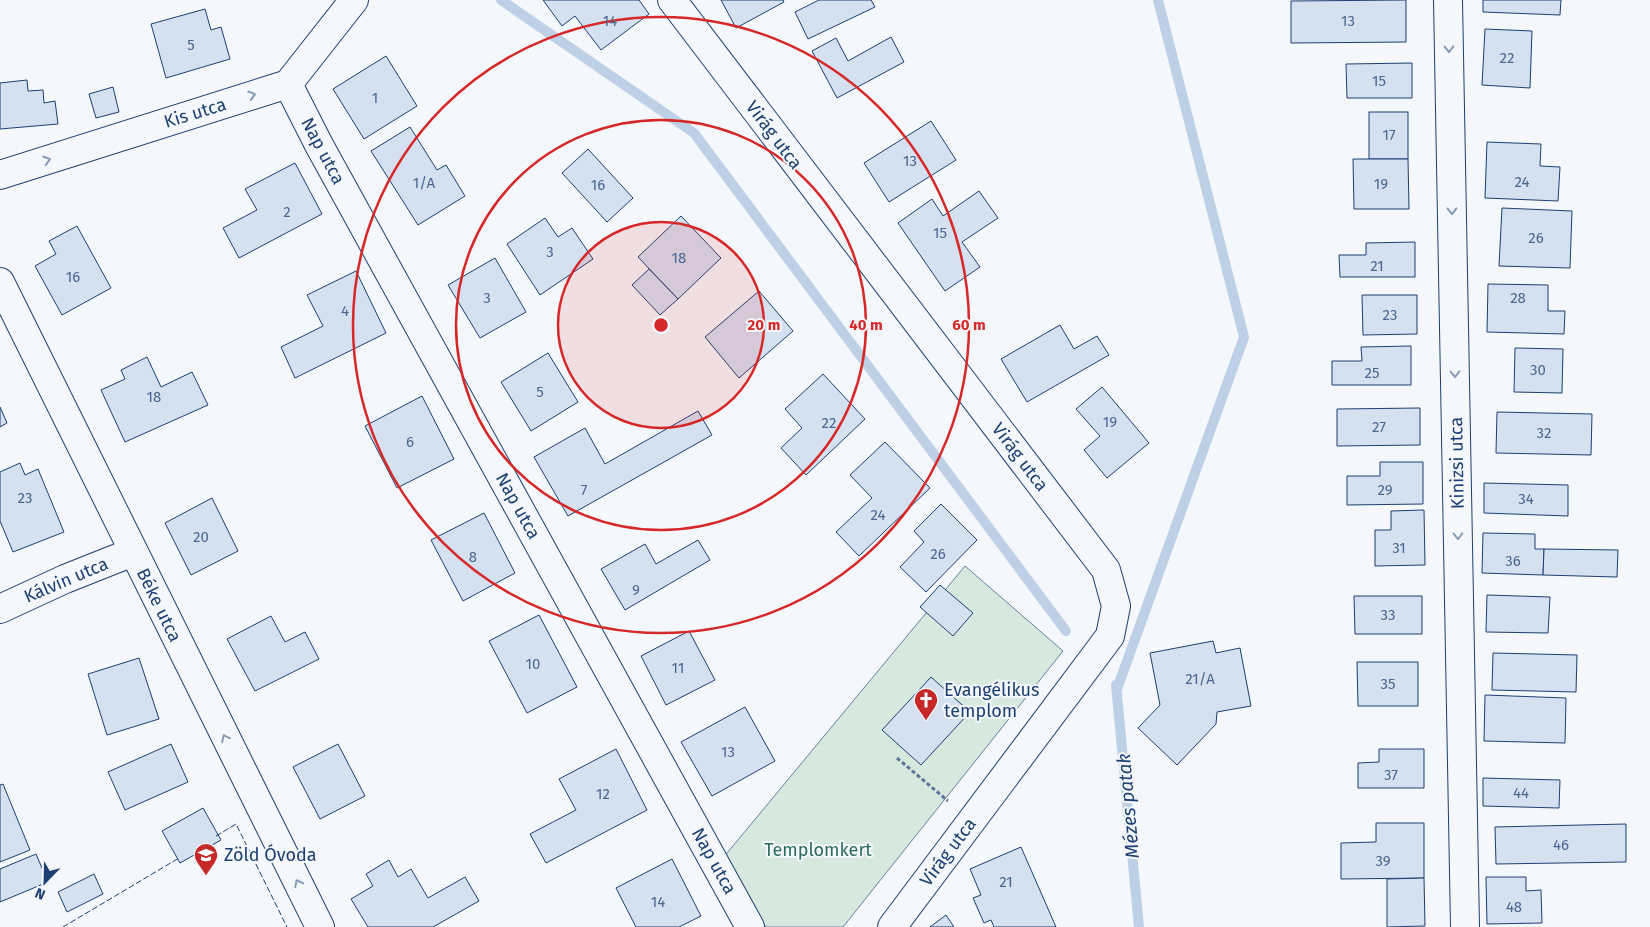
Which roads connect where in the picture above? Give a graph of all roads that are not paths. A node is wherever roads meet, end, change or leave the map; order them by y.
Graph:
1 (354, 0) edge
2 (672, 0) edge
3 (1448, 0) edge
4 (288, 84) junction
5 (0, 174) edge
6 (0, 282) edge
7 (133, 552) junction
8 (0, 609) edge
9 (320, 927) edge
10 (750, 927) edge
11 (892, 927) edge
12 (1465, 927) edge

1 - 4 street
2 - 11 street, Virág utca
3 -> 12 street, Kinizsi utca
5 -> 4 street, Kis utca
4 - 10 street, Nap utca
6 - 7 street, Béke utca
7 - 8 street, Kálvin utca
9 -> 7 street, Béke utca

